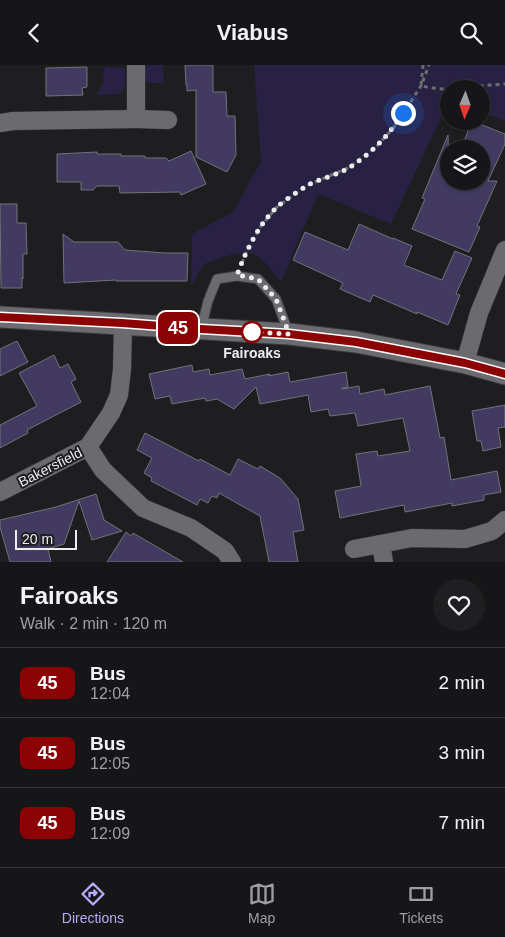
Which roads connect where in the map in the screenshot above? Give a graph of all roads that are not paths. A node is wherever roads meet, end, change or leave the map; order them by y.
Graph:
1 (136, 65) edge
2 (136, 119) junction
3 (168, 120) dead end
4 (0, 123) edge
5 (505, 250) edge
6 (0, 317) edge
7 (122, 323) junction
8 (201, 329) junction
9 (289, 334) junction
10 (465, 363) junction
11 (505, 374) edge
12 (88, 447) junction
13 (0, 492) edge
14 (505, 520) edge
15 (381, 544) junction
16 (354, 549) dead end
17 (232, 562) edge
18 (384, 562) edge

1 - 2 street
2 - 3 street
2 - 4 street
5 - 10 street
6 - 7 street
7 - 8 street
7 - 12 street, Bakersfield
8 - 9 street
8 - 9 lane
9 - 10 street
10 - 11 street
12 - 13 street, Bakersfield
12 - 17 street
14 - 15 street
15 - 16 street
15 - 18 street

